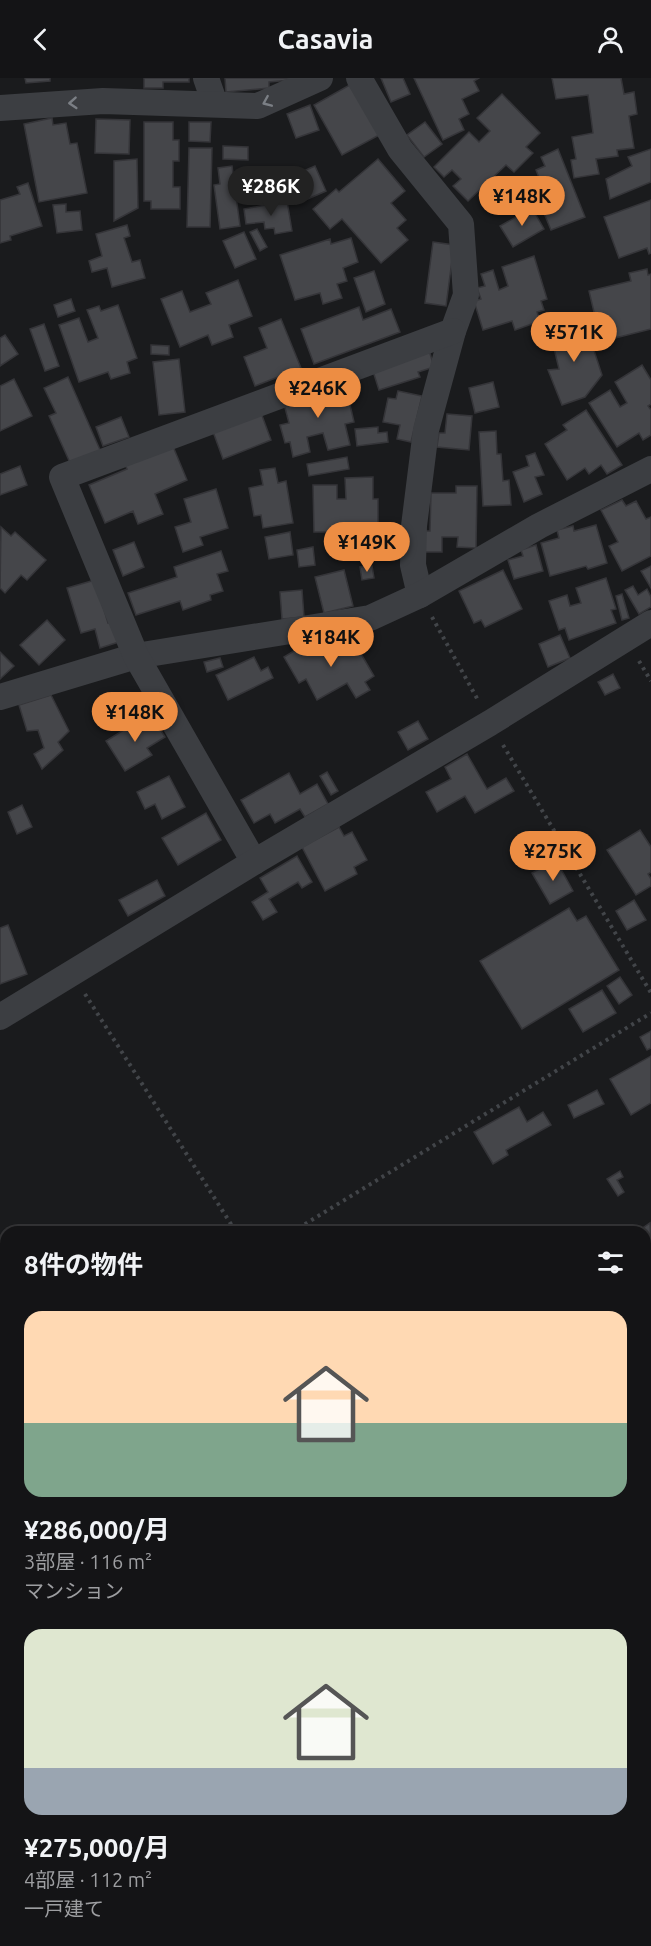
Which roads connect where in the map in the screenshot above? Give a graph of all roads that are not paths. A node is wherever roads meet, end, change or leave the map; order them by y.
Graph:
1 (206, 78) edge
2 (320, 78) edge
3 (359, 78) edge
4 (215, 104) junction
5 (0, 108) edge
6 (453, 331) junction
7 (651, 469) edge
8 (420, 595) junction
9 (651, 623) edge
10 (136, 656) junction
11 (0, 697) edge
12 (254, 862) junction
13 (0, 1017) edge

1 - 4 street
2 -> 4 street
3 - 6 street
4 -> 5 street
6 - 8 street
6 - 10 street
7 - 8 street
8 - 10 street
9 - 12 street
10 - 11 street
10 - 12 street
12 - 13 street

